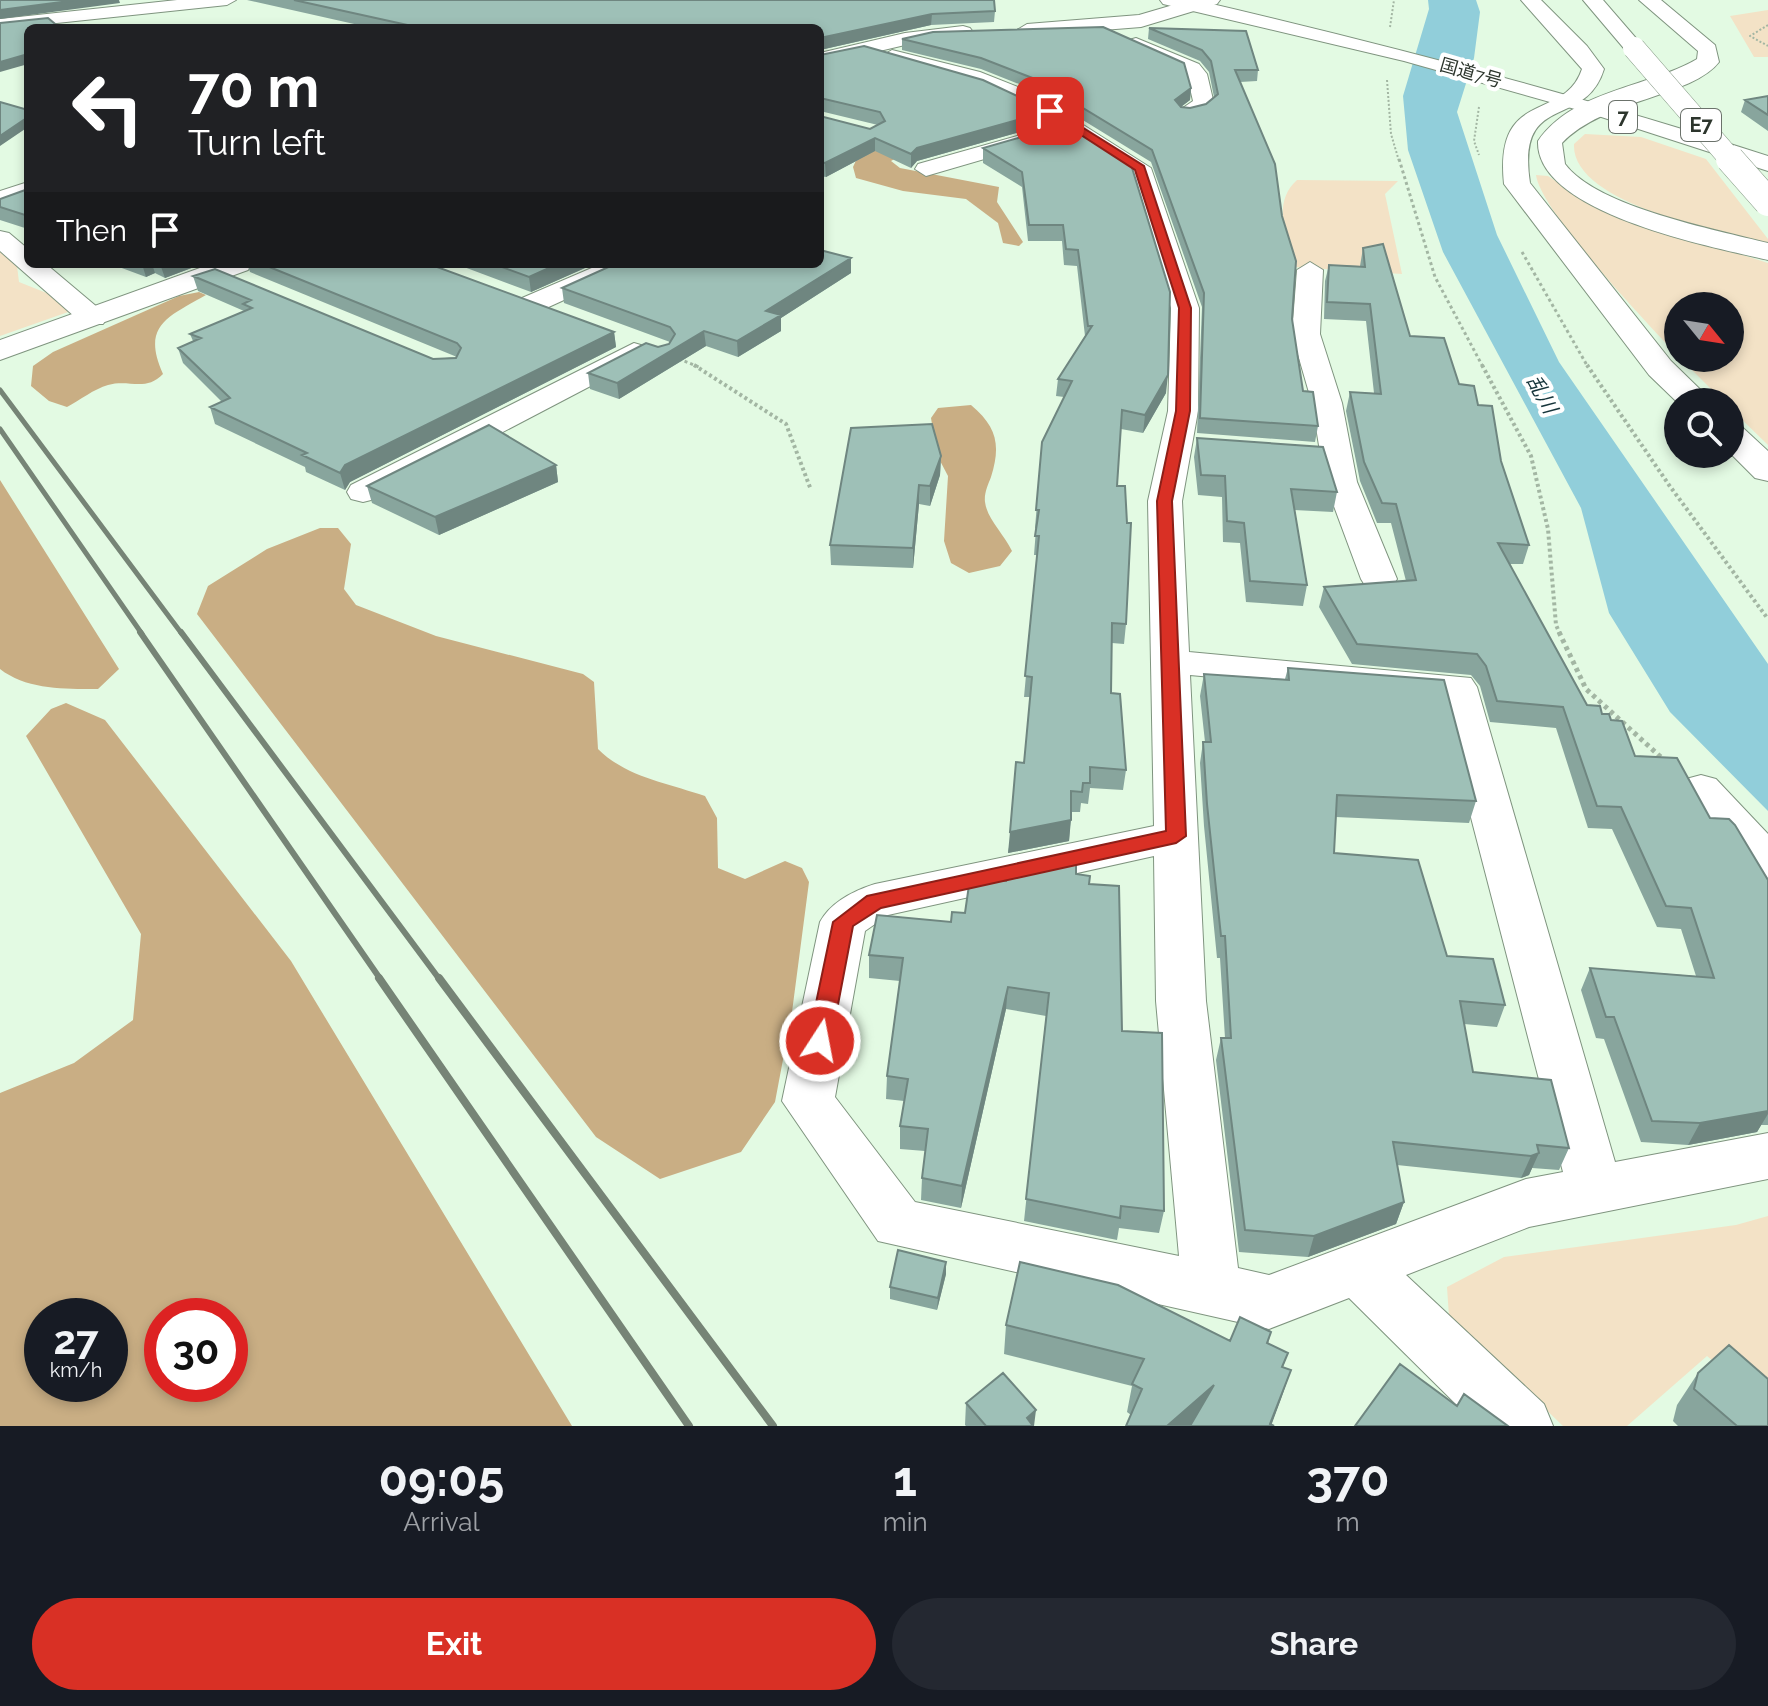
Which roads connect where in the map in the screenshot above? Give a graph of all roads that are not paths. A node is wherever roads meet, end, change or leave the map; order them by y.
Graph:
1 (51, 0) edge
2 (227, 0) edge
3 (1170, 0) edge
4 (1531, 0) edge
5 (1593, 0) edge
6 (1649, 0) edge
7 (1202, 3) edge
8 (73, 16) junction
9 (0, 24) edge
10 (1100, 27) junction
11 (979, 31) edge
12 (1008, 31) edge
13 (863, 49) junction
14 (824, 58) edge
15 (1564, 99) junction
16 (1597, 108) junction
17 (1187, 112) edge
18 (1074, 126) junction
19 (1768, 164) edge
20 (926, 169) dead end
21 (24, 190) edge
22 (0, 199) edge
23 (1768, 202) edge
24 (0, 238) edge
25 (1768, 252) edge
26 (24, 259) edge
27 (35, 268) edge
28 (614, 268) edge
29 (1310, 270) dead end
30 (234, 273) edge
31 (505, 294) edge
32 (532, 304) junction
33 (93, 318) junction
34 (574, 320) edge
35 (640, 344) edge
36 (0, 351) edge
37 (1681, 388) edge
38 (1744, 447) edge
39 (1768, 470) edge
40 (363, 492) dead end
41 (1379, 579) edge
42 (1171, 662) junction
43 (1701, 789) road end
44 (1176, 836) junction
45 (1768, 862) edge
46 (1768, 1156) edge
47 (1595, 1187) junction
48 (1359, 1269) junction
49 (1211, 1290) junction
50 (1522, 1426) edge

1 - 8 street
2 - 8 street
3 - 7 main road, 国道7号 / 7
4 - 15 main road
5 - 23 main road, E7, bridge
6 - 16 main road
7 - 10 main road
7 - 15 main road, 国道7号 / 7
8 - 9 street
10 - 12 main road
10 - 17 street
11 - 13 main road
13 - 14 main road
13 - 18 street
15 - 16 main road, 国道7号 / 7
15 - 37 main road
16 - 19 main road, 国道7号 / 7
16 - 25 main road
18 - 20 street
18 - 42 street
21 - 22 street
24 - 26 street
27 - 33 street
28 - 32 street
29 - 41 street
30 - 33 main road
31 - 32 street
32 - 34 street
33 - 36 main road
35 - 40 street
38 - 39 main road
42 - 44 street
42 - 47 street
43 - 45 street
44 - 49 street
44 - 49 street
46 - 47 street
47 - 48 street
48 - 49 street
48 - 50 street

